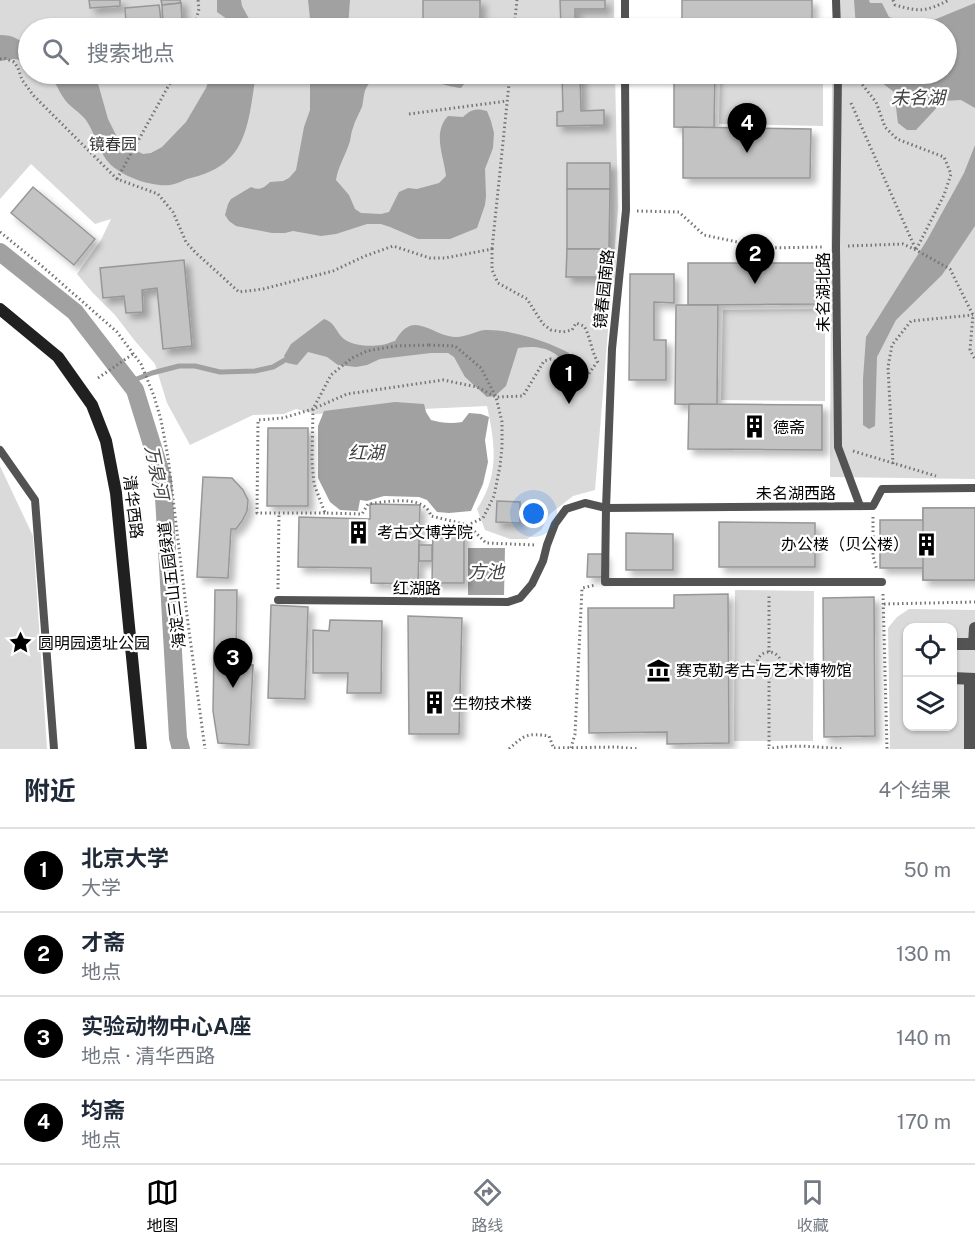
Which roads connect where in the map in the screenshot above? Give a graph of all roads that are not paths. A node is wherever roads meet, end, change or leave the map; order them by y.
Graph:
1 (625, 0) edge
2 (836, 0) edge
3 (625, 18) edge
4 (837, 18) edge
5 (626, 84) edge
6 (838, 84) edge
7 (0, 309) edge
8 (0, 450) edge
9 (975, 489) edge
10 (860, 506) junction
11 (606, 508) junction
12 (882, 582) road end
13 (278, 600) road end
14 (975, 628) edge
15 (957, 644) edge
16 (975, 644) edge
17 (957, 678) edge
18 (973, 679) edge
19 (54, 749) edge
20 (141, 749) edge
21 (970, 749) edge

1 - 3 lane
2 - 4 lane
5 - 11 lane, 镜春园南路
6 - 10 lane, 未名湖北路
7 - 20 main road, 清华西路
8 - 19 lane
9 - 10 lane, 未名湖西路
10 - 11 lane, 未名湖西路
11 - 12 lane, 镜春园南路
11 - 13 lane, 红湖路
14 - 16 street
15 - 16 street
17 - 18 street
18 - 21 street

